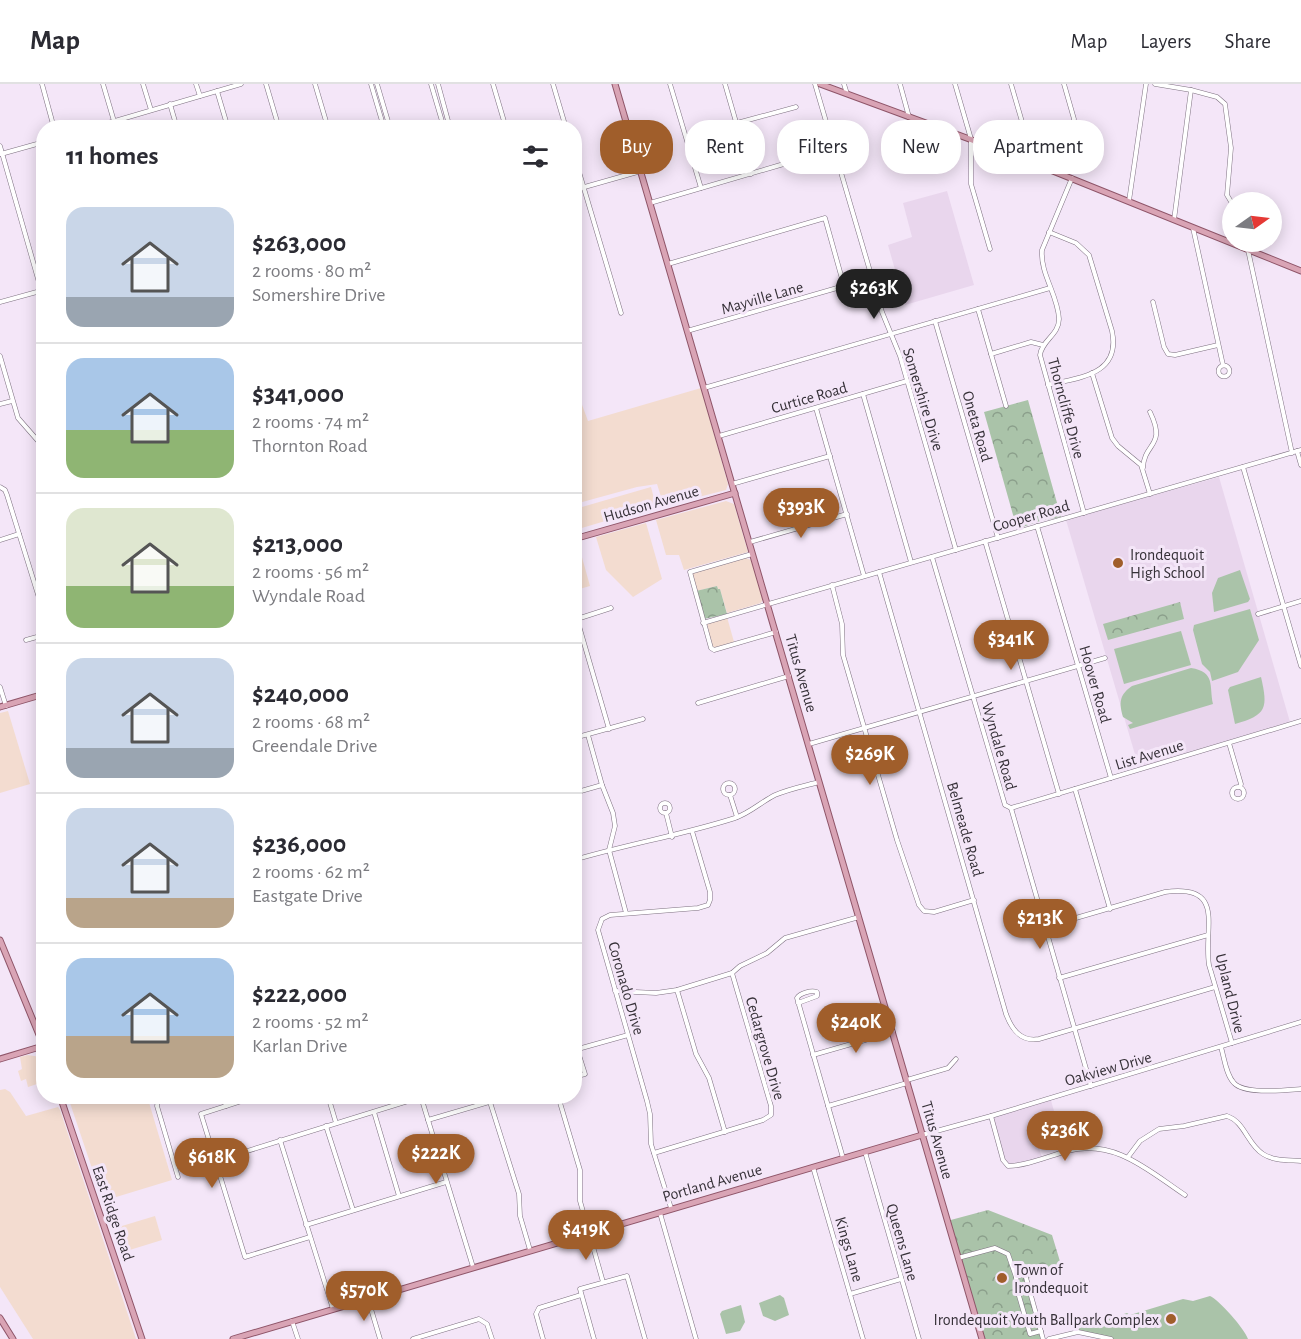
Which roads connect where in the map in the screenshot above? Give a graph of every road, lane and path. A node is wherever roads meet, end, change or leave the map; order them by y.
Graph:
1 (42, 84) edge
2 (103, 84) edge
3 (143, 84) edge
4 (196, 84) edge
5 (241, 84) edge
6 (266, 84) edge
7 (315, 84) edge
8 (371, 84) edge
9 (377, 84) edge
10 (431, 84) edge
11 (438, 84) edge
12 (493, 84) edge
13 (554, 84) edge
14 (615, 84) edge
15 (670, 84) edge
16 (725, 84) edge
17 (815, 84) edge
18 (820, 84) edge
19 (844, 84) edge
20 (900, 84) edge
21 (955, 84) edge
22 (1011, 84) edge
23 (1064, 84) edge
24 (1146, 84) edge
25 (1155, 84) edge
26 (1191, 90) junction
27 (217, 91) junction
28 (847, 94) junction
29 (200, 96) junction
30 (170, 104) junction
31 (796, 107) dead end
32 (151, 110) junction
33 (909, 117) junction
34 (52, 120) edge
35 (114, 120) edge
36 (117, 120) edge
37 (175, 120) edge
38 (226, 120) edge
39 (277, 120) edge
40 (326, 120) edge
41 (382, 120) edge
42 (388, 120) edge
43 (441, 120) edge
44 (447, 120) edge
45 (504, 120) edge
46 (564, 120) edge
47 (626, 120) edge
48 (736, 120) edge
49 (748, 120) edge
50 (825, 120) edge
51 (1021, 120) edge
52 (971, 140) junction
53 (36, 143) edge
54 (0, 146) edge
55 (1, 154) edge
56 (630, 174) edge
57 (642, 174) edge
58 (751, 174) edge
59 (841, 174) edge
60 (1061, 174) edge
61 (1068, 177) junction
62 (582, 181) edge
63 (584, 187) junction
64 (701, 188) junction
65 (1227, 192) edge
66 (1129, 201) junction
67 (650, 203) junction
68 (1174, 220) junction
69 (1193, 228) junction
70 (1049, 232) junction
71 (1222, 240) edge
72 (990, 249) dead end
73 (1250, 252) edge
74 (1253, 252) edge
75 (668, 264) junction
76 (36, 270) edge
77 (1301, 271) edge
78 (1050, 288) junction
79 (36, 292) edge
80 (0, 302) edge
81 (1154, 302) dead end
82 (978, 309) junction
83 (621, 313) dead end
84 (935, 321) junction
85 (687, 331) junction
86 (891, 333) junction
87 (1043, 345) junction
88 (1218, 345) junction
89 (991, 354) junction
90 (0, 356) edge
91 (1223, 365) dead end
92 (1092, 373) junction
93 (907, 381) junction
94 (1048, 385) junction
95 (704, 388) junction
96 (863, 394) junction
97 (12, 401) junction
98 (0, 404) edge
99 (1006, 406) dead end
100 (816, 408) junction
101 (1150, 412) dead end
102 (719, 436) junction
103 (36, 437) edge
104 (1297, 451) edge
105 (830, 456) junction
106 (1301, 465) edge
107 (1243, 467) junction
108 (1143, 469) junction
109 (732, 484) junction
110 (0, 487) edge
111 (735, 493) junction
112 (1150, 494) junction
113 (1084, 513) junction
114 (847, 514) junction
115 (1037, 526) junction
116 (19, 534) junction
117 (582, 537) edge
118 (998, 538) junction
119 (0, 540) edge
120 (985, 541) junction
121 (750, 542) junction
122 (956, 550) junction
123 (753, 554) junction
124 (932, 556) junction
125 (911, 562) junction
126 (879, 572) junction
127 (864, 576) junction
128 (832, 585) junction
129 (36, 588) edge
130 (1301, 601) edge
131 (768, 604) junction
132 (1284, 606) junction
133 (611, 608) dead end
134 (1258, 614) dead end
135 (582, 617) edge
136 (703, 622) junction
137 (776, 632) junction
138 (36, 637) edge
139 (582, 639) edge
140 (26, 640) dead end
141 (1105, 658) dead end
142 (1078, 666) junction
143 (1301, 666) edge
144 (789, 676) junction
145 (1025, 681) junction
146 (0, 687) edge
147 (36, 696) edge
148 (973, 696) junction
149 (698, 703) dead end
150 (3, 706) edge
151 (919, 711) junction
152 (643, 719) dead end
153 (1301, 721) edge
154 (865, 727) junction
155 (609, 729) junction
156 (588, 735) junction
157 (582, 736) edge
158 (1229, 743) junction
159 (809, 744) junction
160 (1112, 778) junction
161 (820, 782) junction
162 (602, 785) junction
163 (1240, 787) dead end
164 (1075, 789) junction
165 (582, 791) edge
166 (1059, 794) junction
167 (730, 795) dead end
168 (1011, 808) junction
169 (666, 813) dead end
170 (737, 817) junction
171 (692, 831) junction
172 (672, 837) junction
173 (609, 850) junction
174 (582, 858) edge
175 (974, 900) junction
176 (1110, 909) junction
177 (626, 913) junction
178 (859, 917) junction
179 (1045, 927) junction
180 (1208, 935) junction
181 (0, 940) edge
182 (3, 954) edge
183 (732, 973) junction
184 (1059, 978) junction
185 (1215, 987) junction
186 (677, 990) junction
187 (615, 991) junction
188 (798, 1003) junction
189 (1301, 1022) edge
190 (1074, 1028) junction
191 (36, 1030) edge
192 (892, 1032) junction
193 (628, 1035) junction
194 (1232, 1043) junction
195 (1221, 1047) junction
196 (36, 1048) edge
197 (582, 1048) edge
198 (813, 1055) junction
199 (0, 1059) edge
200 (956, 1059) dead end
201 (907, 1081) junction
202 (1091, 1086) junction
203 (1301, 1089) edge
204 (63, 1104) edge
205 (157, 1104) edge
206 (232, 1104) edge
207 (330, 1104) edge
208 (399, 1104) edge
209 (423, 1104) edge
210 (483, 1104) edge
211 (491, 1104) edge
212 (560, 1104) edge
213 (226, 1106) joint
214 (828, 1106) junction
215 (374, 1112) junction
216 (991, 1116) junction
217 (428, 1120) junction
218 (336, 1123) junction
219 (326, 1126) junction
220 (725, 1131) junction
221 (922, 1135) junction
222 (280, 1140) junction
223 (865, 1151) junction
224 (654, 1153) junction
225 (1128, 1157) junction
226 (843, 1158) junction
227 (215, 1161) junction
228 (1301, 1161) edge
229 (813, 1167) junction
230 (178, 1177) dead end
231 (446, 1182) junction
232 (1185, 1195) dead end
233 (399, 1196) junction
234 (671, 1208) junction
235 (353, 1210) junction
236 (659, 1212) junction
237 (306, 1225) junction
238 (590, 1233) junction
239 (310, 1237) junction
240 (530, 1251) junction
241 (958, 1258) junction
242 (473, 1267) junction
243 (1016, 1276) junction
244 (901, 1279) junction
245 (603, 1282) junction
246 (581, 1294) junction
247 (850, 1294) junction
248 (368, 1299) junction
249 (333, 1309) junction
250 (0, 1318) edge
251 (292, 1322) junction
252 (1041, 1331) junction
253 (13, 1339) edge
254 (142, 1339) edge
255 (233, 1339) edge
256 (298, 1339) edge
257 (380, 1339) edge
258 (413, 1339) edge
259 (492, 1339) edge
260 (543, 1339) edge
261 (594, 1339) edge
262 (645, 1339) edge
263 (696, 1339) edge
264 (863, 1339) edge
265 (920, 1339) edge
266 (982, 1339) edge
267 (1043, 1339) edge
268 (1049, 1339) edge
269 (1111, 1339) edge

1 - 34 street
2 - 35 street
3 - 32 street
4 - 29 street
5 - 27 street
6 - 39 street
7 - 40 street
8 - 41 street
9 - 42 street
10 - 43 street
11 - 44 street
12 - 45 street
13 - 46 street
14 - 47 main road, Titus Avenue
15 - 64 street
16 - 48 street
17 - 50 street, Somershire Drive
18 - 28 main road
19 - 28 street
20 - 33 street
21 - 52 street
22 - 51 street
23 - 61 street, Thorncliffe Drive
24 - 66 street
25 - 26 street
26 - 65 street
26 - 68 street
27 - 29 street
27 - 38 street
28 - 33 main road
29 - 30 street
30 - 32 street
30 - 37 street
31 - 49 street
32 - 36 street
33 - 52 main road
52 - 72 street
53 - 55 street
54 - 55 street
55 - 76 street
56 - 63 street
57 - 67 main road, Titus Avenue
58 - 64 street
59 - 86 street, Somershire Drive
60 - 61 main road
61 - 66 main road
61 - 70 street, Thorncliffe Drive
62 - 63 street
63 - 83 street
64 - 67 street
66 - 68 main road
67 - 75 main road, Titus Avenue
68 - 69 main road
69 - 71 main road
69 - 88 street
70 - 78 street, Thorncliffe Drive
70 - 92 street
73 - 104 street
74 - 77 main road
75 - 85 main road, Titus Avenue
75 - 85 street, Mayville Lane
78 - 82 street
78 - 87 street, Thorncliffe Drive
79 - 80 street
81 - 88 street
82 - 84 street
82 - 89 street
84 - 86 street
84 - 118 street, Oneta Road
85 - 95 main road, Titus Avenue
86 - 93 street, Somershire Drive
86 - 95 street
87 - 89 street
87 - 94 street, Thorncliffe Drive
88 - 91 street
89 - 99 street
90 - 97 street
92 - 94 street
92 - 108 street
93 - 96 street, Curtice Road
93 - 122 street, Somershire Drive
94 - 113 street, Thorncliffe Drive
95 - 102 main road, Titus Avenue
96 - 100 street, Curtice Road
96 - 125 street
97 - 98 street
97 - 103 street
100 - 102 street, Curtice Road
100 - 105 street
101 - 108 street
102 - 109 main road, Titus Avenue
104 - 106 street
104 - 107 street, Cooper Road
105 - 109 street
105 - 114 street
107 - 112 street, Cooper Road
107 - 132 street
108 - 112 street
109 - 111 main road, Titus Avenue
110 - 116 street
111 - 117 main road, Hudson Avenue
111 - 121 main road, Titus Avenue
112 - 113 street, Cooper Road
113 - 115 street, Cooper Road
114 - 121 street
114 - 127 street
115 - 118 street, Cooper Road
115 - 142 street, Hoover Road
116 - 119 street
116 - 129 street
118 - 120 street, Cooper Road
120 - 122 street, Cooper Road
120 - 145 street
121 - 123 main road, Titus Avenue
122 - 124 street, Cooper Road
123 - 131 main road, Titus Avenue
123 - 136 street
124 - 125 street, Cooper Road
124 - 148 street, Wyndale Road
125 - 126 street, Cooper Road
126 - 127 street, Cooper Road
126 - 151 street, Belmeade Road
127 - 128 street, Cooper Road
128 - 131 street, Cooper Road
128 - 154 street
130 - 132 street
131 - 136 street, Cooper Road
131 - 137 main road, Titus Avenue
132 - 134 street
132 - 143 street
133 - 135 street
136 - 137 street
137 - 144 main road, Titus Avenue
138 - 140 street
139 - 155 street
141 - 142 street
142 - 145 street
142 - 160 street, Hoover Road
144 - 149 street
144 - 159 main road, Titus Avenue
145 - 148 street
145 - 166 street
146 - 150 street
147 - 150 main road
148 - 151 street
148 - 168 street, Wyndale Road
151 - 154 street
151 - 175 street, Belmeade Road
152 - 155 street
153 - 158 street, List Avenue
154 - 159 street
154 - 175 street
155 - 156 street
156 - 157 street
156 - 162 street
158 - 160 street, List Avenue
158 - 163 street
159 - 161 main road, Titus Avenue
160 - 164 street, List Avenue
161 - 170 street
161 - 178 main road, Titus Avenue
162 - 165 street
162 - 173 street
164 - 166 street, List Avenue
164 - 176 street
166 - 168 street, List Avenue
167 - 170 street
168 - 179 street, Wyndale Road
169 - 172 street
170 - 171 street
171 - 172 street
171 - 177 street, Coronado Drive
172 - 173 street
173 - 174 street
173 - 177 street
175 - 190 street, Belmeade Road
176 - 179 street, Upland Drive
176 - 180 street, Upland Drive
177 - 187 street, Coronado Drive
178 - 183 street
178 - 192 main road, Titus Avenue
179 - 184 street, Wyndale Road
180 - 184 street
180 - 185 street, Upland Drive
181 - 182 main road
182 - 191 main road
183 - 186 street
183 - 220 street, Cedargrove Drive
184 - 190 street, Wyndale Road
185 - 190 street
185 - 194 street, Upland Drive
186 - 187 street
186 - 220 street
187 - 193 street, Coronado Drive
188 - 188 street
188 - 198 street
189 - 194 street, Oakview Drive
190 - 202 street, Wyndale Road
192 - 198 street
192 - 201 main road, Titus Avenue
193 - 197 street
193 - 224 street, Coronado Drive
194 - 195 street, Oakview Drive
195 - 202 street, Oakview Drive
195 - 203 street
196 - 199 main road
198 - 214 street
200 - 201 street
201 - 214 street
201 - 221 main road, Titus Avenue
202 - 216 street, Oakview Drive
204 - 254 main road, East Ridge Road
205 - 230 street
206 - 213 street
207 - 218 street
208 - 215 street
209 - 217 street
210 - 217 street
211 - 240 street
212 - 238 street
213 - 227 street
214 - 226 street
215 - 218 street
215 - 233 street
216 - 221 street, Oakview Drive
216 - 225 street
217 - 231 street
218 - 219 street
219 - 222 street
219 - 235 street
220 - 224 street, Cedargrove Drive
221 - 223 main road, Portland Avenue
221 - 241 main road, Titus Avenue
222 - 227 street
222 - 237 street
223 - 226 main road, Portland Avenue
223 - 244 street, Queens Lane
224 - 234 street, Coronado Drive
225 - 228 street
225 - 232 street
226 - 229 main road, Portland Avenue
227 - 239 street
229 - 234 main road, Portland Avenue
229 - 247 street, Kings Lane
231 - 233 street
231 - 242 street
233 - 235 street
234 - 236 main road, Portland Avenue
235 - 237 street
236 - 238 main road, Portland Avenue
236 - 263 street
237 - 239 street
238 - 240 main road, Portland Avenue
238 - 245 street
239 - 249 street
240 - 242 main road, Portland Avenue
241 - 243 street
241 - 266 main road, Titus Avenue
242 - 248 main road, Portland Avenue
243 - 252 street
243 - 252 street
244 - 247 street
244 - 265 street, Queens Lane
245 - 246 street
245 - 262 street
246 - 260 street
246 - 261 street
247 - 264 street, Kings Lane
248 - 249 main road, Portland Avenue
248 - 257 street
249 - 251 main road, Portland Avenue
250 - 253 main road
251 - 255 main road, Portland Avenue
251 - 256 street
252 - 267 street
258 - 259 street
268 - 269 street

